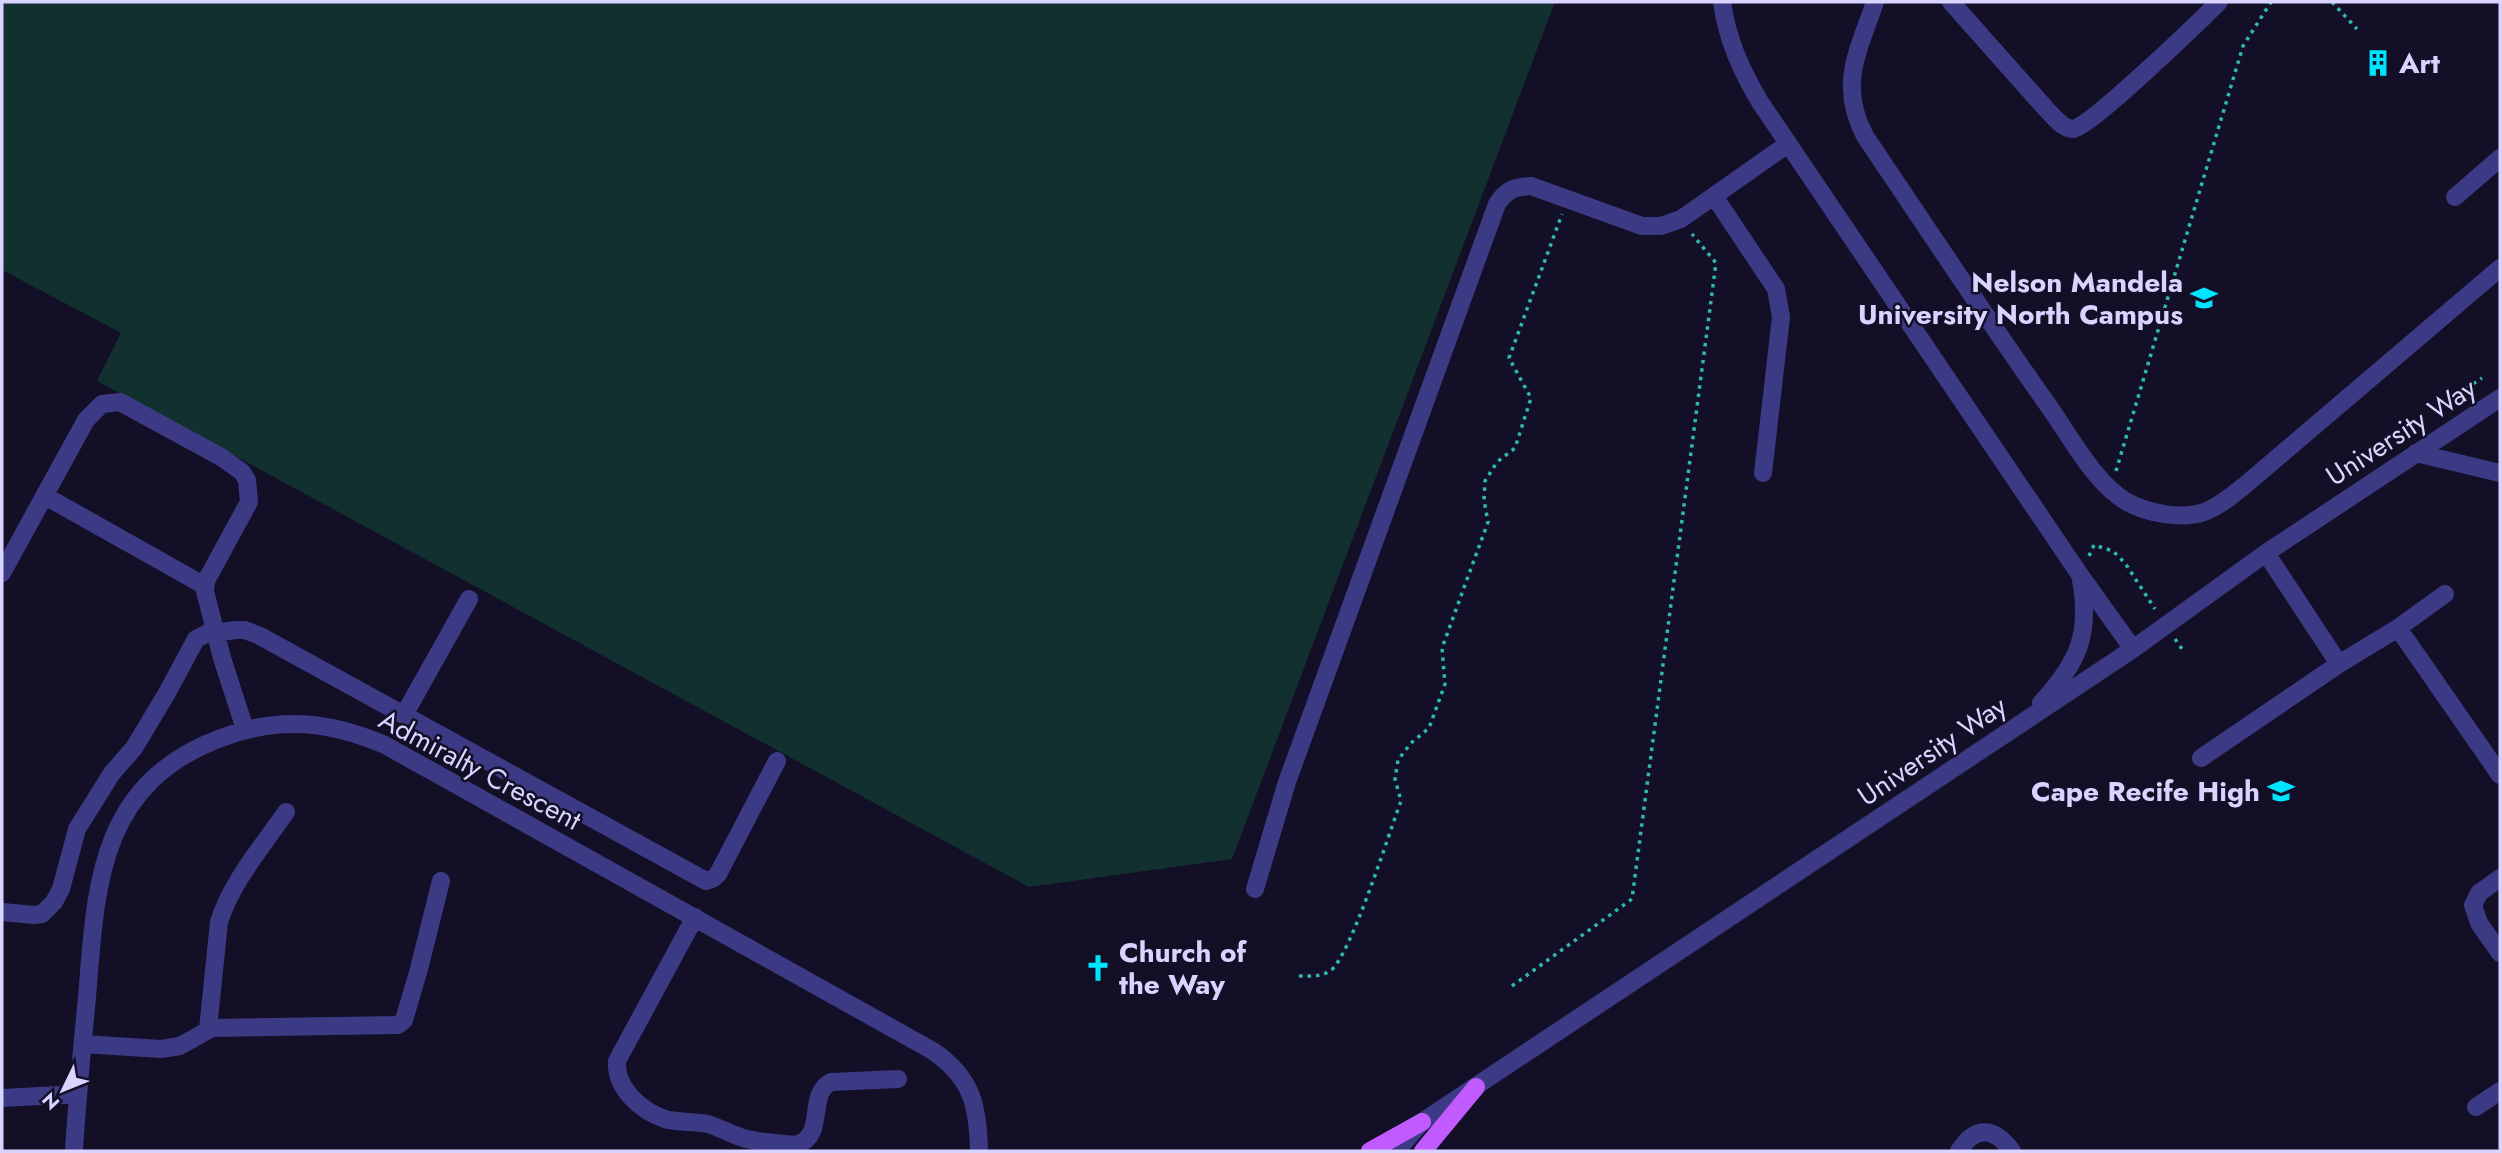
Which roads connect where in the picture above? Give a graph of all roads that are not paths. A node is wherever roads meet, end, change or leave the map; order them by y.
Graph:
1 (1722, 2) edge
2 (1875, 2) edge
3 (1951, 2) edge
4 (2219, 2) edge
5 (1788, 144) junction
6 (2500, 158) edge
7 (1714, 196) junction
8 (2455, 197) dead end
9 (2500, 268) edge
10 (2500, 398) edge
11 (2416, 453) junction
12 (2500, 473) edge
13 (1763, 474) dead end
14 (45, 496) junction
15 (2266, 553) junction
16 (2, 573) edge
17 (2080, 575) junction
18 (205, 586) junction
19 (2445, 594) dead end
20 (469, 599) dead end
21 (2398, 628) junction
22 (217, 633) junction
23 (2133, 649) junction
24 (2339, 664) junction
25 (404, 715) junction
26 (2025, 721) junction
27 (245, 729) junction
28 (2201, 758) dead end
29 (777, 761) dead end
30 (2500, 775) edge
31 (286, 812) dead end
32 (2500, 878) edge
33 (440, 881) dead end
34 (1255, 889) dead end
35 (2, 912) edge
36 (695, 918) junction
37 (2500, 953) edge
38 (208, 1029) junction
39 (83, 1044) junction
40 (898, 1079) dead end
41 (1476, 1087) junction
42 (2500, 1091) edge
43 (78, 1094) junction
44 (2, 1098) edge
45 (2476, 1107) dead end
46 (1422, 1122) junction
47 (74, 1151) edge
48 (979, 1151) edge
49 (1370, 1151) edge
50 (1396, 1151) edge
51 (1423, 1151) edge
52 (1959, 1151) edge
53 (2012, 1151) edge

1 - 5 street
2 - 9 street
3 - 4 street
5 - 7 street
5 - 17 street
6 - 8 street
7 - 13 street
7 - 34 street
10 - 11 street, University Way
11 - 12 street
11 - 15 street, University Way
14 - 16 street
14 - 18 street
14 - 18 street
15 - 23 street, University Way
15 - 24 street
17 - 23 street
17 - 26 street
18 - 22 street
19 - 21 street
20 - 25 street
21 - 24 street
21 - 30 street
22 - 25 street
22 - 27 street
22 - 35 street
23 - 26 street, University Way
24 - 28 street
25 - 29 street
26 - 41 street, University Way
27 - 36 street, Admiralty Crescent
27 - 39 street, Admiralty Crescent
31 - 38 street
32 - 37 street
33 - 38 street
36 - 40 street
36 - 48 street, Admiralty Crescent
38 - 39 street
39 - 43 street, Admiralty Crescent
41 - 46 street, University Way
41 - 51 main road
42 - 45 street
43 - 44 street
43 - 47 street, Admiralty Crescent
46 - 49 main road
46 - 50 street, University Way
52 - 53 street

